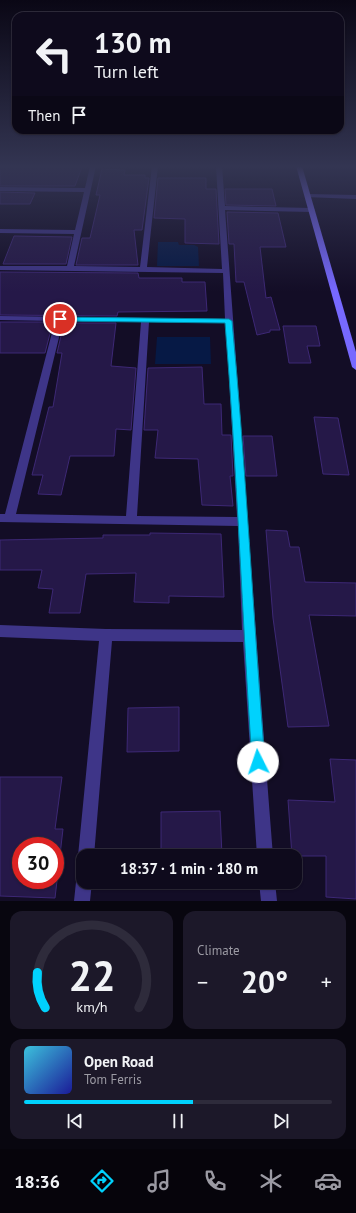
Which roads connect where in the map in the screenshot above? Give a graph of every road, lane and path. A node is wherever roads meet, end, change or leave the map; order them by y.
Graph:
1 (83, 208) edge
2 (150, 208) edge
3 (222, 208) edge
4 (224, 208) edge
5 (312, 210) joint
6 (0, 231) edge
7 (78, 232) junction
8 (0, 268) edge
9 (70, 268) junction
10 (142, 269) junction
11 (227, 271) junction
12 (0, 318) edge
13 (60, 319) junction
14 (145, 320) junction
15 (229, 321) junction
16 (356, 368) edge
17 (4, 518) edge
18 (131, 521) junction
19 (243, 522) junction
20 (0, 631) edge
21 (106, 635) junction
22 (249, 636) junction
23 (87, 849) edge
24 (264, 849) edge
25 (83, 889) edge
26 (268, 889) edge
27 (82, 901) edge
28 (269, 901) edge

1 - 7 street
2 - 10 street
3 - 11 street
4 - 5 street
5 - 16 main road
6 - 7 street
7 - 9 street
8 - 9 street
9 - 10 street
10 - 11 street
11 - 15 street
12 - 13 street
13 - 14 street
13 - 17 street
14 - 15 street
14 - 18 street
15 - 19 street
17 - 18 street
18 - 19 street
19 - 22 street
20 - 21 street
21 - 22 street
21 - 23 street
22 - 24 street
25 - 27 street
26 - 28 street

